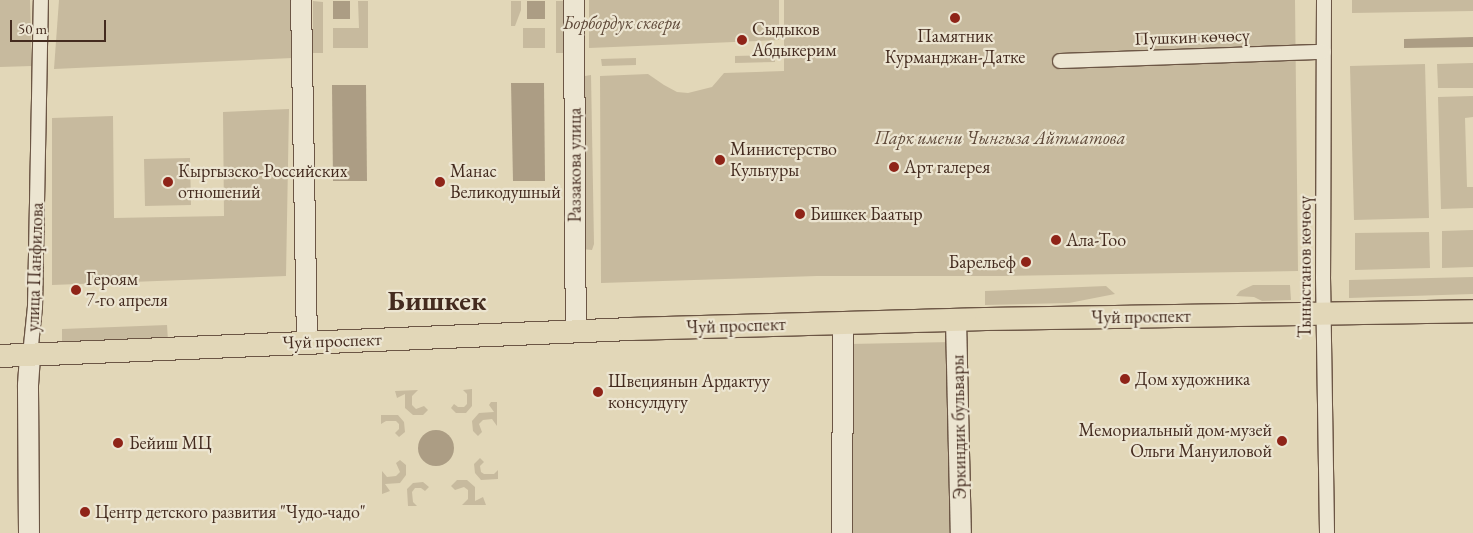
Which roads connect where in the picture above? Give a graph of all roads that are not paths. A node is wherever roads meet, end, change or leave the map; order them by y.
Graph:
1 (41, 0) edge
2 (301, 0) edge
3 (574, 0) edge
4 (1324, 0) edge
5 (1324, 52) junction
6 (1060, 60) dead end
7 (1473, 311) edge
8 (1324, 315) junction
9 (956, 320) junction
10 (843, 323) junction
11 (576, 331) junction
12 (307, 342) junction
13 (30, 355) junction
14 (0, 356) edge
15 (29, 533) edge
16 (842, 533) edge
17 (961, 533) edge
18 (1327, 533) edge

1 - 13 street, улица Панфилова
2 - 12 street
3 - 11 street, Раззакова улица
4 - 5 street, Тыныстанов көчөсү
5 - 6 street, Пушкин көчөсү
5 - 8 street, Тыныстанов көчөсү
7 - 8 main road, Чуй проспект
8 - 9 main road, Чуй проспект
8 - 18 street, Тыныстанов көчөсү
9 - 10 main road, Чуй проспект
9 - 17 street, Эркиндик бульвары
10 - 11 main road, Чуй проспект
10 - 16 street
11 - 12 main road, Чуй проспект
12 - 13 main road, Чуй проспект
13 - 14 main road, Чуй проспект
13 - 15 street, улица Панфилова

